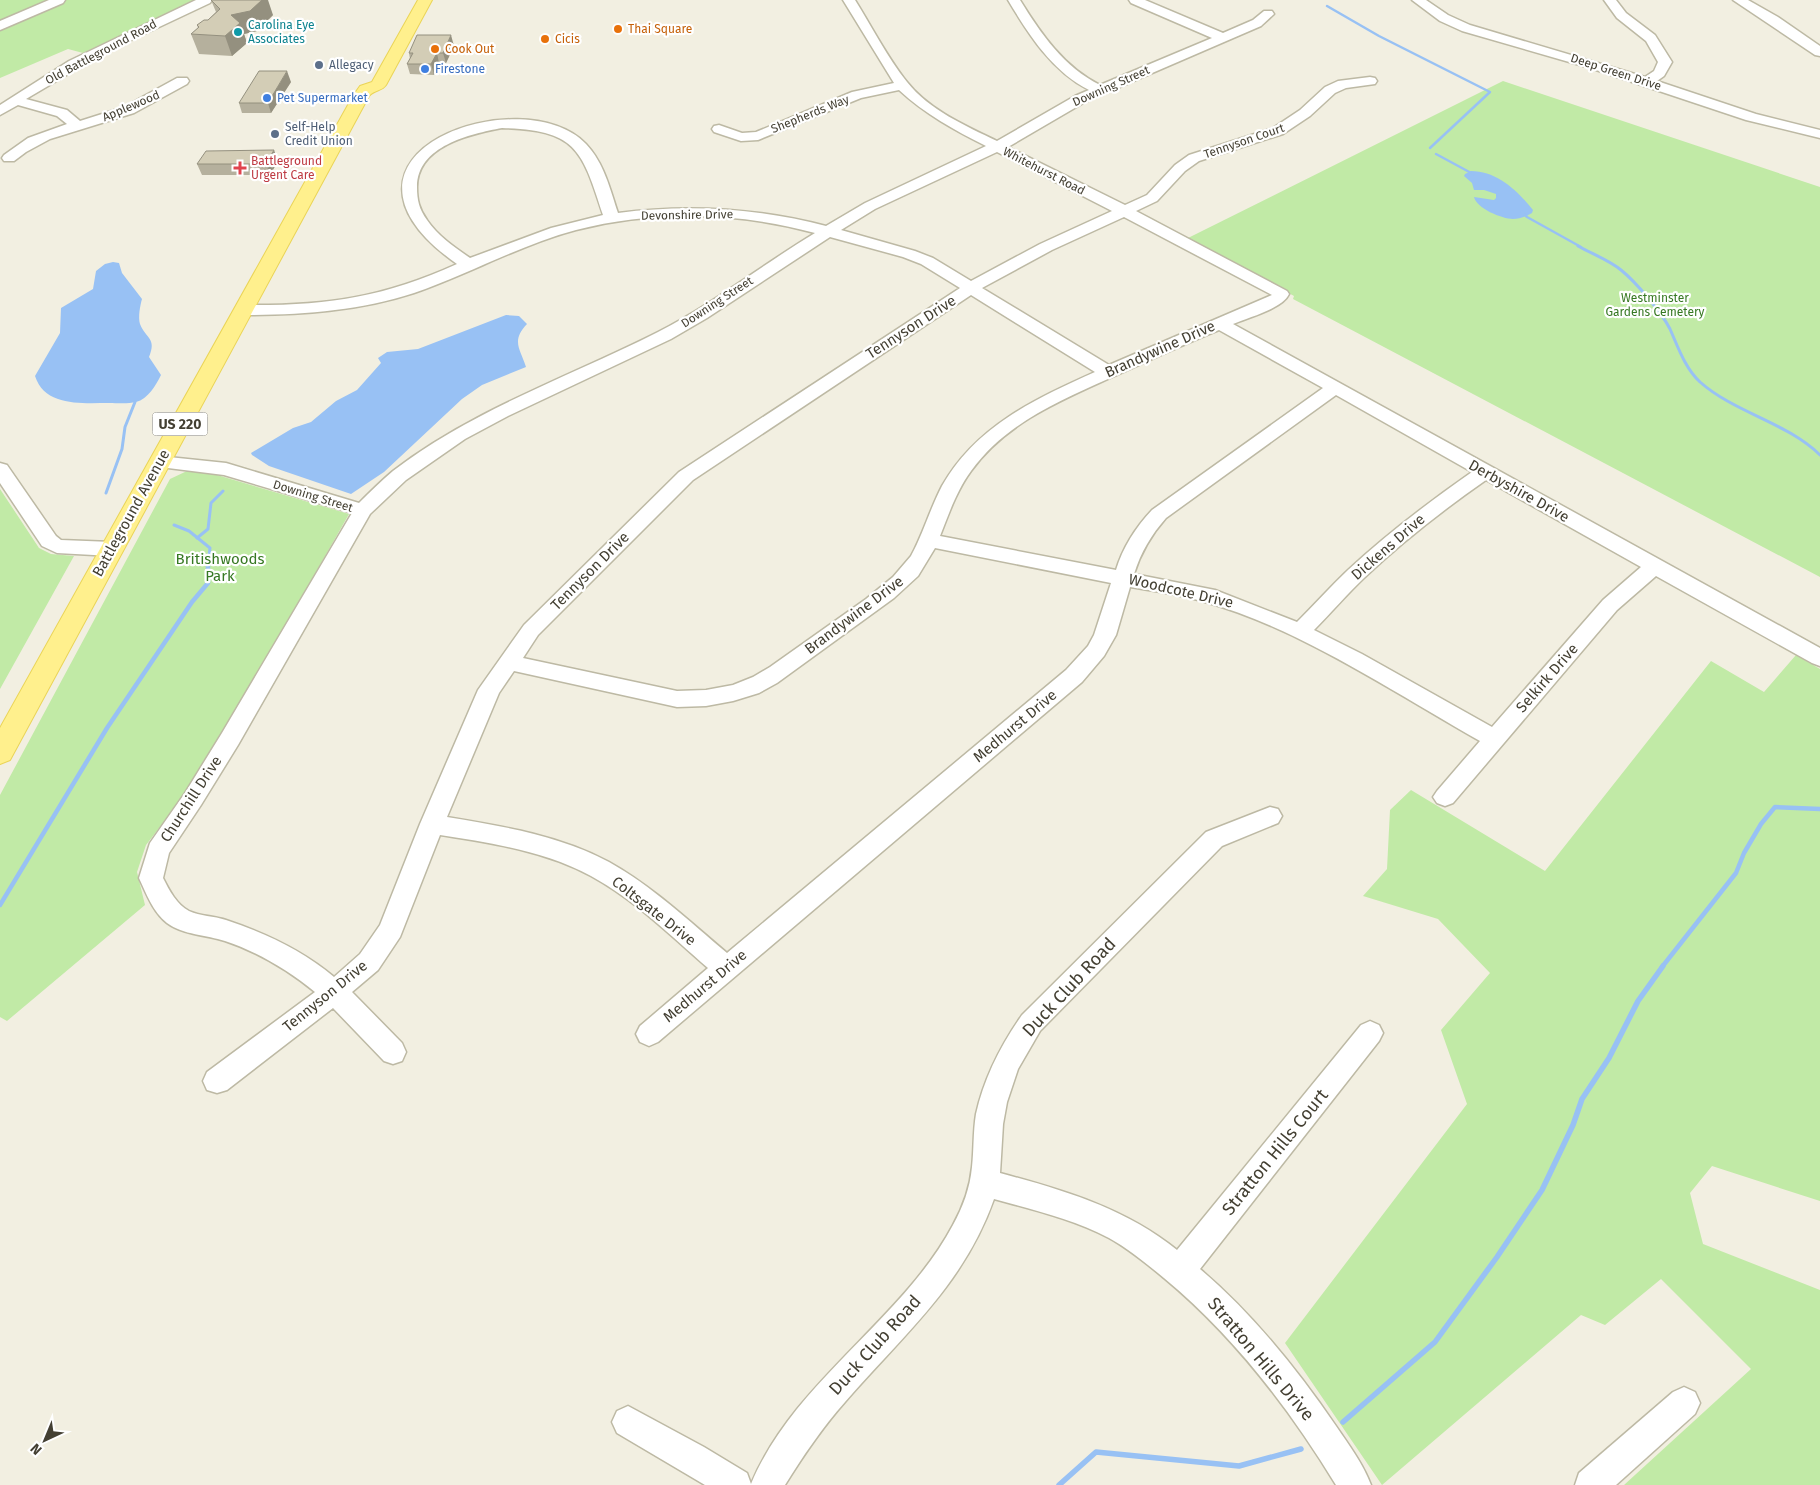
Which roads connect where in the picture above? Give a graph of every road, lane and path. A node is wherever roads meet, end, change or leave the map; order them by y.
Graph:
1 (59, 0) edge
2 (206, 0) edge
3 (425, 0) edge
4 (849, 0) edge
5 (1014, 0) edge
6 (1135, 0) edge
7 (1418, 0) edge
8 (1610, 0) edge
9 (1739, 0) edge
10 (403, 5) dead end
11 (1268, 14) dead end
12 (412, 22) junction
13 (0, 26) edge
14 (1223, 38) junction
15 (1820, 52) edge
16 (182, 80) dead end
17 (1370, 81) dead end
18 (1647, 82) junction
19 (902, 86) junction
20 (1099, 90) junction
21 (6, 106) edge
22 (76, 125) junction
23 (719, 129) dead end
24 (1820, 134) edge
25 (997, 147) junction
26 (9, 158) dead end
27 (1123, 210) junction
28 (612, 218) junction
29 (826, 232) junction
30 (468, 264) junction
31 (972, 287) junction
32 (1281, 294) joint
33 (243, 310) junction
34 (1218, 324) junction
35 (1108, 372) junction
36 (1333, 389) junction
37 (159, 462) junction
38 (0, 469) edge
39 (1485, 472) junction
40 (363, 510) junction
41 (928, 540) junction
42 (112, 549) junction
43 (1655, 566) junction
44 (1122, 578) junction
45 (1300, 632) junction
46 (1820, 658) edge
47 (508, 662) junction
48 (1494, 740) junction
49 (0, 753) edge
50 (1445, 797) dead end
51 (1270, 816) dead end
52 (432, 824) junction
53 (726, 968) junction
54 (333, 992) junction
55 (1370, 1033) dead end
56 (649, 1034) dead end
57 (393, 1052) dead end
58 (217, 1082) dead end
59 (984, 1182) junction
60 (1180, 1270) junction
61 (1684, 1403) dead end
62 (628, 1422) dead end
63 (735, 1485) edge
64 (767, 1485) edge
65 (1355, 1485) edge
66 (1591, 1485) edge

1 - 13 street
2 - 21 street, Old Battleground Road
3 - 12 main road, Battleground Avenue / US 220
4 - 19 street, Whitehurst Road
5 - 20 street
6 - 14 street
7 - 18 street, Deep Green Drive
8 - 18 street
9 - 15 street
10 - 12 main road
11 - 14 street, Downing Street
12 - 33 main road, Battleground Avenue / US 220
14 - 20 street, Downing Street
16 - 22 street, Applewood
17 - 27 street, Tennyson Court
18 - 24 street, Deep Green Drive
19 - 23 street, Shepherds Way
19 - 25 street, Whitehurst Road
20 - 25 street, Downing Street
21 - 22 street
22 - 26 street, Applewood
25 - 27 street, Whitehurst Road
25 - 29 street, Downing Street
27 - 31 street, Tennyson Drive
27 - 32 street, Whitehurst Road
28 - 29 street, Devonshire Drive
28 - 30 street, Devonshire Drive
28 - 30 street
29 - 31 street, Devonshire Drive
29 - 40 street, Downing Street
30 - 33 street, Devonshire Drive
31 - 35 street, Devonshire Drive
31 - 47 street, Tennyson Drive
32 - 34 street, Brandywine Drive
33 - 37 main road, Battleground Avenue / US 220
34 - 35 street, Brandywine Drive
34 - 36 street, Derbyshire Drive
35 - 41 street, Brandywine Drive
36 - 39 street, Derbyshire Drive
36 - 44 street, Medhurst Drive
37 - 40 street, Downing Street
37 - 42 main road, Battleground Avenue / US 220
38 - 42 street
39 - 43 street, Derbyshire Drive
39 - 45 street, Dickens Drive
40 - 54 street, Churchill Drive
41 - 44 street, Woodcote Drive
41 - 47 street, Brandywine Drive
42 - 49 main road, Battleground Avenue / US 220
43 - 46 street, Derbyshire Drive
43 - 48 street, Selkirk Drive
44 - 45 street, Woodcote Drive
44 - 53 street, Medhurst Drive
45 - 48 street, Woodcote Drive
47 - 52 street, Tennyson Drive
48 - 50 street, Selkirk Drive
51 - 59 street, Duck Club Road
52 - 53 street, Coltsgate Drive
52 - 54 street, Tennyson Drive
53 - 56 street, Medhurst Drive
54 - 57 street, Churchill Drive
54 - 58 street, Tennyson Drive
55 - 60 street, Stratton Hills Court
59 - 60 street, Stratton Hills Drive
59 - 64 street, Duck Club Road
60 - 65 street, Stratton Hills Drive
61 - 66 street
62 - 63 street

